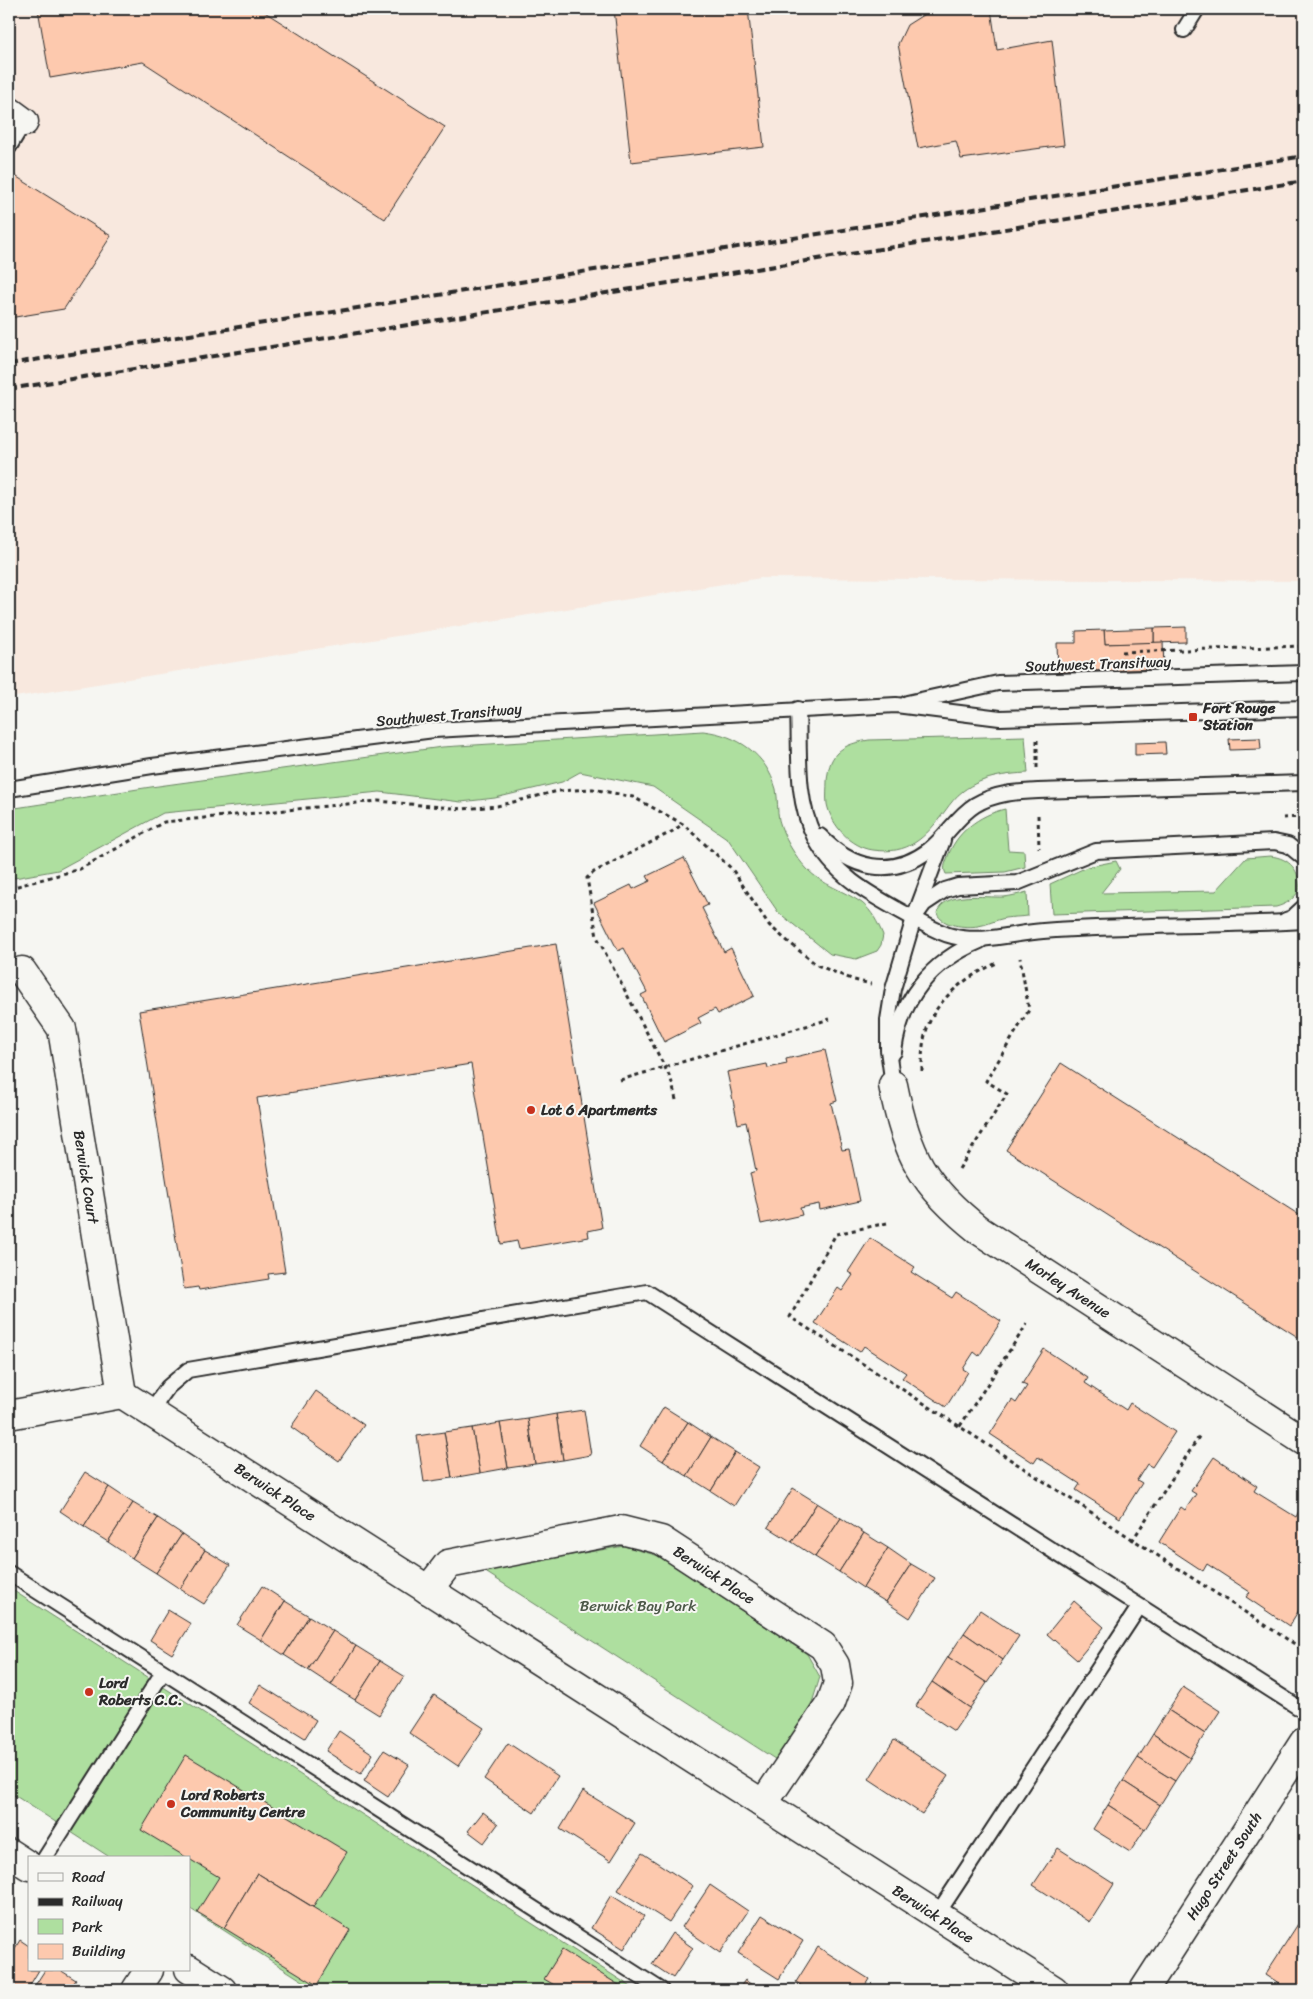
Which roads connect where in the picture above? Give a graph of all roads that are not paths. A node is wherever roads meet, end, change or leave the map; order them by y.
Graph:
1 (1197, 9) edge
2 (1184, 30) dead end
3 (17, 116) edge
4 (9, 147) edge
5 (1304, 673) edge
6 (896, 706) junction
7 (1304, 708) edge
8 (798, 709) junction
9 (1304, 783) edge
10 (9, 789) edge
11 (807, 817) junction
12 (950, 829) junction
13 (1304, 858) edge
14 (1304, 907) edge
15 (914, 918) junction
16 (1304, 921) edge
17 (1278, 922) junction
18 (1003, 935) junction
19 (16, 971) edge
20 (893, 1085) junction
21 (122, 1394) junction
22 (150, 1412) junction
23 (9, 1415) edge
24 (1304, 1441) edge
25 (9, 1573) edge
26 (428, 1590) junction
27 (1139, 1606) junction
28 (163, 1672) junction
29 (1304, 1712) edge
30 (1304, 1742) edge
31 (763, 1804) junction
32 (9, 1853) edge
33 (46, 1856) edge
34 (28, 1865) edge
35 (936, 1916) junction
36 (190, 1970) edge
37 (148, 1972) edge
38 (136, 1990) edge
39 (222, 1990) edge
40 (661, 1990) edge
41 (1054, 1990) edge
42 (1144, 1990) edge

1 - 2 lane
3 - 4 lane
5 - 6 lane, Southwest Transitway
6 - 7 lane, Southwest Transitway
6 - 8 lane, Southwest Transitway
8 - 10 lane, Southwest Transitway
8 - 11 lane
9 - 12 lane
11 - 12 lane
11 - 15 lane
12 - 15 lane
13 - 15 lane
14 - 17 lane
15 - 18 lane
15 - 20 lane
16 - 17 lane
17 - 18 lane
18 - 20 lane
19 - 21 street, Berwick Court
20 - 24 street, Morley Avenue
21 - 22 street, Berwick Place
21 - 23 street
22 - 26 street, Berwick Place
22 - 27 lane
25 - 28 lane
26 - 31 street, Berwick Place
26 - 31 street, Berwick Place
27 - 29 lane
27 - 35 lane
28 - 33 lane
28 - 40 lane
30 - 42 street, Hugo Street South
31 - 35 street, Berwick Place
32 - 34 street
35 - 41 street, Berwick Place
36 - 39 street
37 - 38 street

